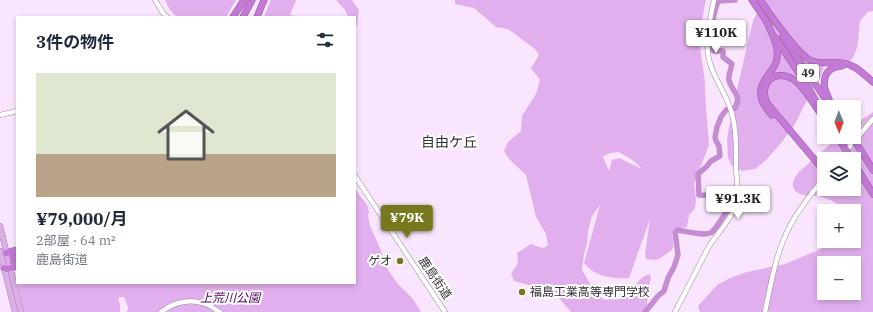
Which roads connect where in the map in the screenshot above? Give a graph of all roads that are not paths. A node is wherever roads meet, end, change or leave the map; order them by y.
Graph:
1 (155, 0) edge
2 (244, 0) edge
3 (252, 0) edge
4 (257, 0) edge
5 (264, 0) edge
6 (714, 0) edge
7 (756, 0) edge
8 (166, 16) edge
9 (234, 16) edge
10 (244, 16) edge
11 (249, 16) edge
12 (257, 16) edge
13 (767, 22) junction
14 (873, 82) edge
15 (873, 86) edge
16 (827, 100) edge
17 (829, 100) edge
18 (817, 102) edge
19 (817, 109) edge
20 (16, 111) edge
21 (0, 115) edge
22 (873, 119) edge
23 (857, 144) edge
24 (845, 152) edge
25 (817, 164) edge
26 (817, 167) edge
27 (873, 170) edge
28 (861, 175) edge
29 (356, 178) edge
30 (817, 187) edge
31 (873, 194) edge
32 (0, 226) edge
33 (16, 251) edge
34 (8, 261) edge
35 (15, 312) edge
36 (21, 312) edge
37 (161, 312) edge
38 (220, 312) edge
39 (445, 312) edge
40 (675, 312) edge
41 (765, 312) edge

1 - 8 street
2 - 9 highway
3 - 10 highway
4 - 11 highway
5 - 12 highway
6 - 40 street
7 - 13 highway, 49
7 - 14 highway
7 - 16 highway, 49
13 - 18 highway, 49
13 - 26 highway
15 - 17 highway
19 - 25 highway
20 - 21 street
22 - 24 street
23 - 27 highway, bridge
28 - 31 highway
29 - 39 street, 鹿島街道
30 - 41 street
32 - 34 main road
33 - 34 highway
34 - 35 main road
34 - 36 main road
37 - 38 street

